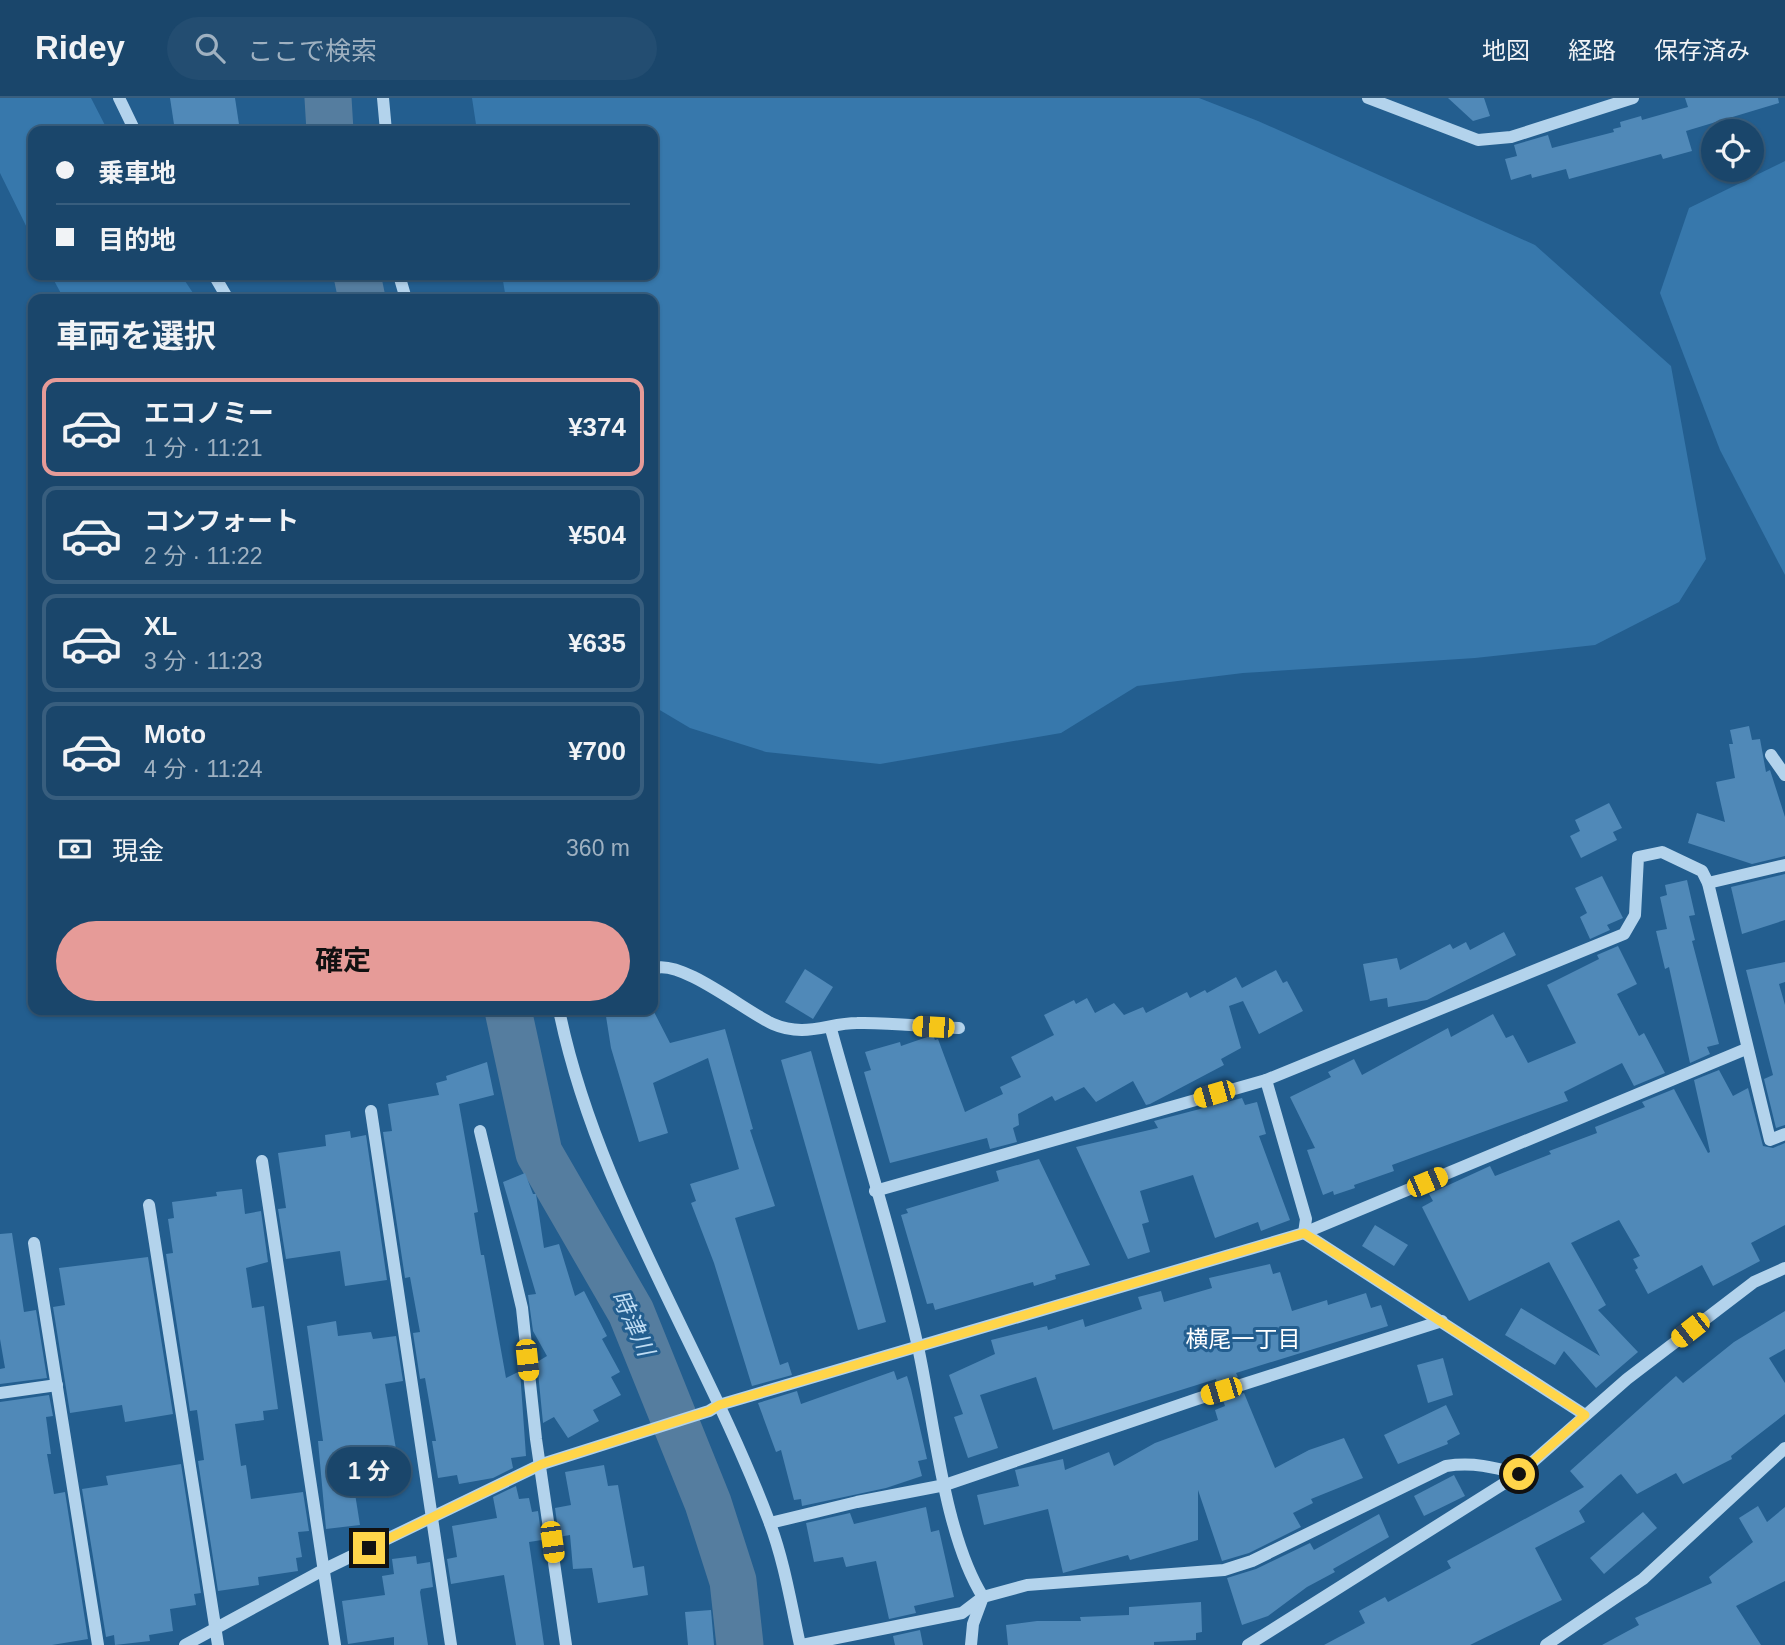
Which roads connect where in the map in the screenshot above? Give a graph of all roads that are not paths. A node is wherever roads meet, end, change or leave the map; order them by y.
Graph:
1 (119, 98) edge
2 (383, 98) edge
3 (1368, 98) edge
4 (1633, 98) edge
5 (133, 126) edge
6 (386, 126) edge
7 (1770, 755) dead end
8 (1785, 775) edge
9 (1785, 865) edge
10 (1708, 883) junction
11 (658, 967) edge
12 (560, 1015) edge
13 (959, 1028) dead end
14 (831, 1029) junction
15 (1746, 1049) junction
16 (1266, 1080) junction
17 (371, 1111) dead end
18 (480, 1131) dead end
19 (1785, 1134) edge
20 (262, 1161) dead end
21 (876, 1191) junction
22 (149, 1205) dead end
23 (1304, 1233) junction
24 (34, 1243) dead end
25 (1785, 1268) edge
26 (1442, 1321) junction
27 (918, 1345) junction
28 (57, 1385) junction
29 (0, 1393) edge
30 (714, 1408) junction
31 (1585, 1415) junction
32 (1785, 1448) edge
33 (542, 1464) junction
34 (1519, 1474) junction
35 (945, 1485) junction
36 (433, 1517) junction
37 (770, 1523) junction
38 (325, 1569) junction
39 (983, 1597) junction
40 (216, 1630) junction
41 (98, 1645) edge
42 (185, 1645) edge
43 (218, 1645) edge
44 (335, 1645) edge
45 (451, 1645) edge
46 (566, 1645) edge
47 (801, 1645) edge
48 (971, 1645) edge
49 (1248, 1645) edge
50 (1546, 1645) edge

1 - 5 street
2 - 6 street
3 - 4 street
7 - 8 street
9 - 10 street
10 - 15 street
10 - 16 street
11 - 14 street
12 - 30 street
13 - 14 street
14 - 21 street
15 - 19 street
15 - 23 street
16 - 21 street
16 - 23 street
17 - 36 street
18 - 33 street
20 - 38 street
21 - 27 street
22 - 40 street
23 - 26 street
23 - 27 street
24 - 28 street
25 - 31 street
26 - 31 street
26 - 35 street
27 - 30 street
27 - 35 street
28 - 29 street
28 - 41 street
30 - 33 street
30 - 37 street
31 - 34 street
32 - 50 street
33 - 36 street
33 - 46 street
34 - 39 street
34 - 49 street
35 - 37 street
35 - 39 street
36 - 38 street
36 - 45 street
37 - 47 street
38 - 40 street
38 - 44 street
39 - 47 street
39 - 48 street
40 - 42 street
40 - 43 street

